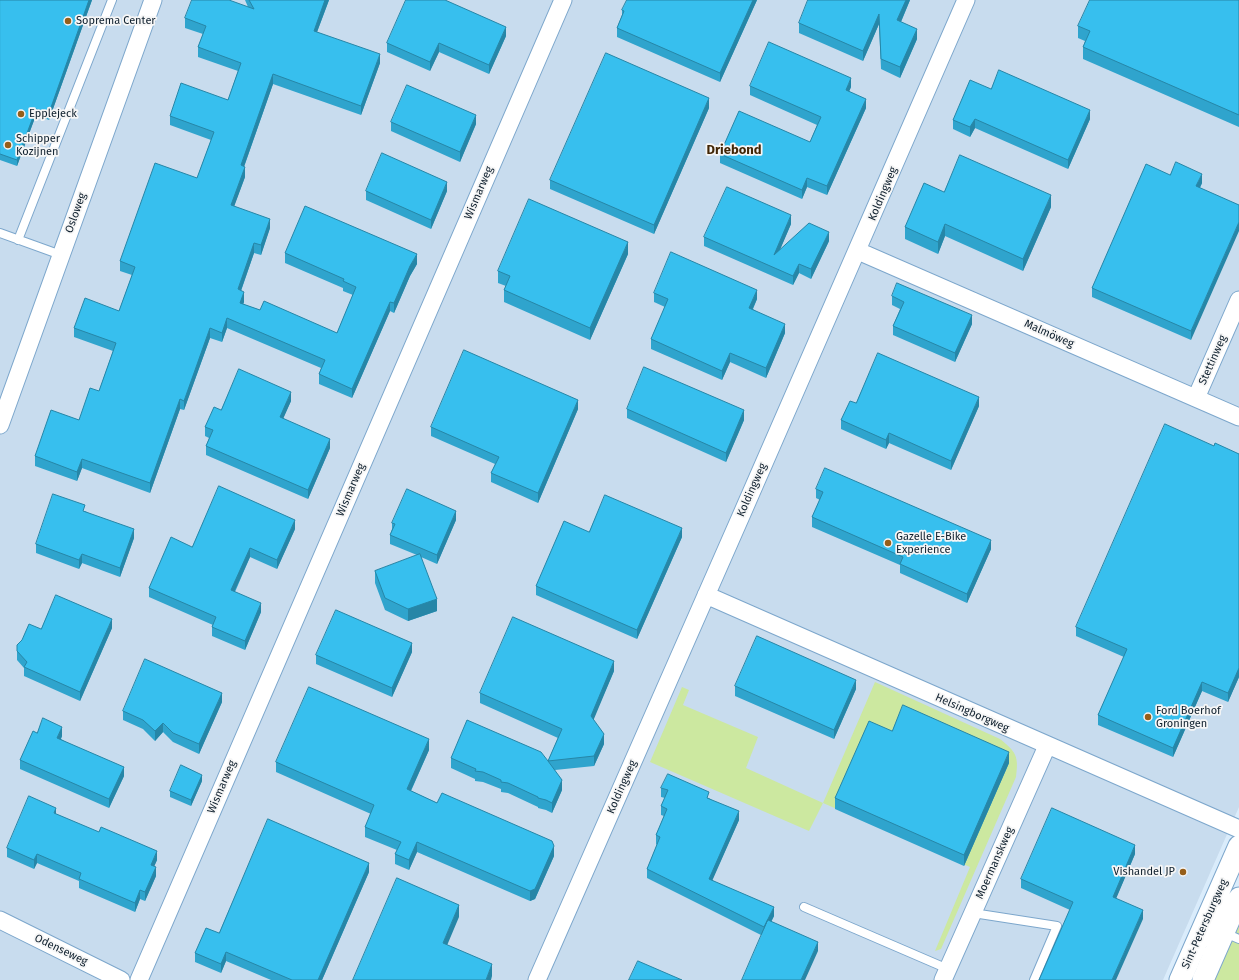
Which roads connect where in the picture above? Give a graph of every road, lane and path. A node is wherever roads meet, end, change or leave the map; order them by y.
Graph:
1 (112, 0) edge
2 (153, 0) edge
3 (562, 0) edge
4 (966, 0) edge
5 (0, 233) edge
6 (18, 240) junction
7 (858, 251) junction
8 (61, 255) junction
9 (1239, 300) edge
10 (1196, 398) junction
11 (1239, 417) edge
12 (0, 425) edge
13 (706, 595) junction
14 (1047, 746) junction
15 (1239, 829) edge
16 (1239, 846) edge
17 (1239, 898) edge
18 (804, 907) dead end
19 (972, 913) junction
20 (0, 920) edge
21 (1219, 930) edge
22 (946, 975) edge
23 (121, 980) edge
24 (139, 980) edge
25 (538, 980) edge
26 (1034, 980) edge
27 (1180, 980) edge
28 (1203, 980) edge

1 - 6 lane
2 - 8 street, Osloweg
3 - 24 street, Wismarweg
4 - 7 street, Koldingweg
5 - 6 lane
6 - 8 lane
7 - 10 street, Malmöweg
7 - 13 street, Koldingweg
8 - 12 street, Osloweg
9 - 10 street, Stettinweg
10 - 11 street, Malmöweg
13 - 14 street, Helsingborgweg
13 - 25 street, Koldingweg
14 - 15 street, Helsingborgweg
14 - 19 street, Moermanskweg
16 - 21 street, Sint-Petersburgweg
17 - 21 street, Sint-Petersburgweg
18 - 22 lane
19 - 22 street, Moermanskweg
19 - 26 lane
20 - 23 street, Odenseweg
21 - 27 street, Sint-Petersburgweg
21 - 28 street, Sint-Petersburgweg

